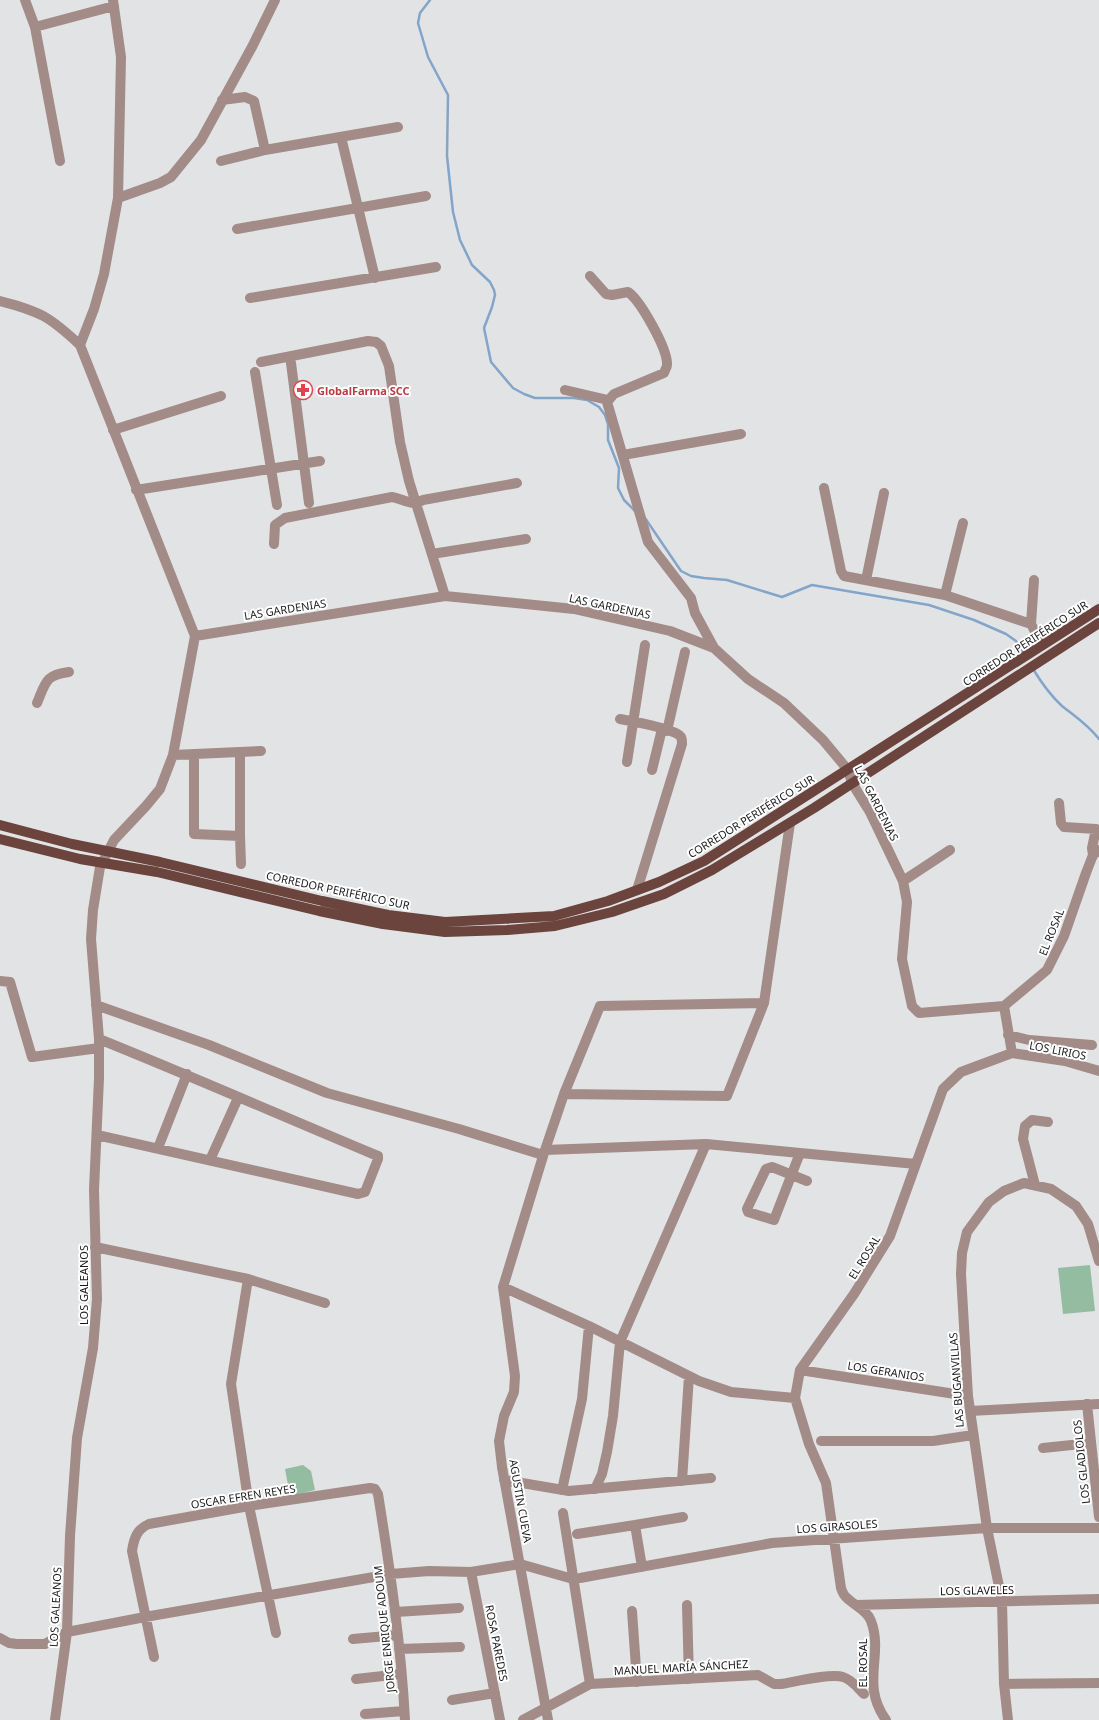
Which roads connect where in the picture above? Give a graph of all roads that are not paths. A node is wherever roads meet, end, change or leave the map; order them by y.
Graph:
1 (25, 0) edge
2 (275, 0) edge
3 (114, 3) edge
4 (35, 27) junction
5 (222, 100) junction
6 (398, 126) dead end
7 (341, 137) junction
8 (265, 150) junction
9 (60, 161) dead end
10 (221, 161) dead end
11 (426, 196) dead end
12 (118, 198) junction
13 (357, 208) junction
14 (237, 229) dead end
15 (436, 267) dead end
16 (590, 276) dead end
17 (375, 278) junction
18 (250, 298) dead end
19 (0, 301) edge
20 (80, 345) junction
21 (261, 362) dead end
22 (291, 363) dead end
23 (255, 372) dead end
24 (564, 390) dead end
25 (221, 396) dead end
26 (608, 400) junction
27 (113, 430) junction
28 (741, 434) dead end
29 (623, 455) junction
30 (320, 461) dead end
31 (305, 464) junction
32 (270, 468) junction
33 (518, 483) dead end
34 (824, 488) dead end
35 (136, 490) junction
36 (884, 493) dead end
37 (309, 503) dead end
38 (416, 504) junction
39 (277, 505) dead end
40 (963, 523) dead end
41 (526, 539) dead end
42 (274, 544) dead end
43 (432, 554) junction
44 (866, 580) junction
45 (1034, 580) dead end
46 (945, 595) junction
47 (445, 596) junction
48 (1099, 609) edge
49 (1099, 623) edge
50 (1031, 624) junction
51 (195, 636) junction
52 (645, 645) dead end
53 (1042, 645) junction
54 (714, 648) junction
55 (685, 652) dead end
56 (69, 672) dead end
57 (37, 703) dead end
58 (620, 719) dead end
59 (634, 721) junction
60 (665, 730) junction
61 (261, 751) dead end
62 (240, 752) junction
63 (194, 754) junction
64 (173, 755) junction
65 (627, 762) dead end
66 (652, 770) dead end
67 (848, 770) junction
68 (852, 783) junction
69 (1059, 803) dead end
70 (790, 823) junction
71 (0, 825) edge
72 (240, 836) junction
73 (0, 839) edge
74 (950, 850) dead end
75 (109, 851) junction
76 (1096, 852) edge
77 (102, 863) junction
78 (241, 864) dead end
79 (903, 881) junction
80 (637, 890) junction
81 (0, 981) edge
82 (764, 1003) junction
83 (96, 1005) junction
84 (1004, 1006) junction
85 (1008, 1035) junction
86 (99, 1043) junction
87 (1092, 1045) dead end
88 (1012, 1053) junction
89 (1099, 1071) edge
90 (187, 1074) junction
91 (564, 1094) junction
92 (238, 1098) junction
93 (1048, 1122) dead end
94 (97, 1135) junction
95 (706, 1144) junction
96 (158, 1148) junction
97 (544, 1152) junction
98 (800, 1153) junction
99 (210, 1160) junction
100 (916, 1164) junction
101 (792, 1176) junction
102 (807, 1181) dead end
103 (1035, 1185) junction
104 (95, 1247) junction
105 (1099, 1261) edge
106 (248, 1279) junction
107 (503, 1287) junction
108 (325, 1303) dead end
109 (589, 1326) junction
110 (620, 1342) junction
111 (800, 1370) junction
112 (689, 1376) junction
113 (968, 1396) junction
114 (795, 1398) junction
115 (1088, 1404) junction
116 (1099, 1404) edge
117 (970, 1411) junction
118 (973, 1435) junction
119 (821, 1441) dead end
120 (1092, 1443) junction
121 (1043, 1448) dead end
122 (1096, 1464) edge
123 (711, 1478) dead end
124 (504, 1480) junction
125 (682, 1481) junction
126 (375, 1489) joint
127 (595, 1489) junction
128 (562, 1490) junction
129 (249, 1506) junction
130 (563, 1513) dead end
131 (683, 1516) dead end
132 (1099, 1517) edge
133 (635, 1525) junction
134 (987, 1528) junction
135 (1099, 1528) edge
136 (577, 1534) dead end
137 (834, 1538) junction
138 (520, 1564) junction
139 (642, 1567) junction
140 (471, 1572) junction
141 (391, 1574) junction
142 (576, 1579) junction
143 (269, 1597) junction
144 (1099, 1599) edge
145 (1002, 1601) junction
146 (687, 1604) dead end
147 (856, 1605) junction
148 (459, 1608) dead end
149 (632, 1611) dead end
150 (396, 1612) junction
151 (145, 1617) junction
152 (67, 1632) junction
153 (276, 1634) dead end
154 (398, 1635) junction
155 (0, 1638) edge
156 (353, 1639) dead end
157 (460, 1647) dead end
158 (399, 1649) junction
159 (154, 1656) dead end
160 (401, 1674) junction
161 (356, 1679) dead end
162 (689, 1679) junction
163 (637, 1682) junction
164 (1099, 1683) edge
165 (590, 1684) junction
166 (1004, 1684) junction
167 (495, 1693) junction
168 (864, 1694) dead end
169 (452, 1700) dead end
170 (546, 1708) junction
171 (365, 1714) dead end
172 (405, 1715) edge
173 (55, 1720) edge
174 (500, 1720) edge
175 (523, 1720) edge
176 (548, 1720) edge
177 (886, 1720) edge
178 (1008, 1720) edge

1 - 4 street
2 - 5 street
3 - 4 street
3 - 12 street
4 - 9 street
5 - 8 street
5 - 12 street
6 - 7 street
7 - 8 street
7 - 13 street
8 - 10 street
11 - 13 street
12 - 20 street
13 - 14 street
13 - 17 street
15 - 17 street
16 - 26 street
17 - 18 street
19 - 20 street
20 - 27 street
21 - 38 street
22 - 31 street
23 - 32 street
24 - 26 street
25 - 27 street
26 - 29 street
27 - 35 street
28 - 29 street
29 - 54 street
30 - 31 street
31 - 32 street
31 - 37 street
32 - 35 street
32 - 39 street
33 - 38 street
34 - 44 street
35 - 51 street
36 - 44 street
38 - 42 street
38 - 43 street
40 - 46 street
41 - 43 street
43 - 47 street
44 - 46 street
45 - 50 street
46 - 50 street
47 - 51 street, LAS GARDENIAS
47 - 54 street, LAS GARDENIAS
48 - 53 main road, CORREDOR PERIFÉRICO SUR
49 - 68 main road, CORREDOR PERIFÉRICO SUR
50 - 53 street
51 - 64 street, LOS GALEANOS
52 - 59 street
53 - 67 main road, CORREDOR PERIFÉRICO SUR
54 - 67 street, LAS GARDENIAS
55 - 60 street
56 - 57 street
58 - 59 street
59 - 60 street
59 - 65 street
60 - 66 street
60 - 80 street
61 - 62 street
62 - 63 street
62 - 72 street
63 - 64 street
63 - 72 street
64 - 75 street, LOS GALEANOS
67 - 68 street, LAS GARDENIAS
67 - 80 main road, CORREDOR PERIFÉRICO SUR
68 - 70 main road, CORREDOR PERIFÉRICO SUR
68 - 79 street, LAS GARDENIAS
69 - 76 street, EL ROSAL
70 - 77 main road, CORREDOR PERIFÉRICO SUR
70 - 82 street
71 - 75 main road, CORREDOR PERIFÉRICO SUR
72 - 78 street
73 - 77 main road, CORREDOR PERIFÉRICO SUR
74 - 79 street
75 - 77 street, LOS GALEANOS
75 - 80 main road, CORREDOR PERIFÉRICO SUR
76 - 84 street, EL ROSAL
77 - 83 street, LOS GALEANOS
79 - 84 street, LAS GARDENIAS
81 - 86 street
82 - 91 street
82 - 91 street
83 - 86 street, LOS GALEANOS
83 - 97 street
84 - 85 street
85 - 87 street
85 - 88 street
86 - 90 street
86 - 94 street, LOS GALEANOS
88 - 89 street, LOS LIRIOS
88 - 100 street, EL ROSAL
90 - 92 street
90 - 96 street
91 - 97 street
92 - 99 street
92 - 99 street
93 - 103 street
94 - 96 street
94 - 104 street, LOS GALEANOS
95 - 97 street
95 - 98 street
95 - 110 street
96 - 99 street
97 - 107 street
98 - 100 street
98 - 101 street
100 - 111 street, EL ROSAL
101 - 101 street
101 - 102 street
103 - 105 street, LAS BUGANVILLAS
103 - 113 street, LAS BUGANVILLAS
104 - 106 street
104 - 152 street, LOS GALEANOS
106 - 108 street
106 - 129 street
107 - 109 street
107 - 124 street, AGUSTIN CUEVA
109 - 110 street
109 - 128 street
110 - 112 street
110 - 127 street
111 - 113 street, LOS GERANIOS
111 - 114 street, EL ROSAL
112 - 114 street
112 - 125 street
113 - 117 street, LAS BUGANVILLAS
114 - 137 street, EL ROSAL
115 - 116 street
115 - 117 street
115 - 120 street, LOS GLADIOLOS
117 - 118 street, LAS BUGANVILLAS
118 - 119 street
118 - 134 street, LAS BUGANVILLAS
120 - 121 street
120 - 122 street, LOS GLADIOLOS
122 - 132 street, LOS GLADIOLOS
123 - 125 street
124 - 128 street
124 - 138 street, AGUSTIN CUEVA
125 - 127 street
126 - 129 street, OSCAR EFREN REYES
126 - 141 street, JORGE ENRIQUE ADOUM
127 - 128 street
129 - 143 street
129 - 151 street, OSCAR EFREN REYES
130 - 142 street
131 - 133 street
133 - 136 street
133 - 139 street
134 - 135 street, LOS GIRASOLES
134 - 137 street, LOS GIRASOLES
134 - 145 street, LAS BUGANVILLAS
137 - 139 street, LOS GIRASOLES
137 - 147 street, EL ROSAL
138 - 140 street
138 - 142 street
138 - 170 street, AGUSTIN CUEVA
139 - 142 street, LOS GIRASOLES
140 - 141 street
140 - 167 street, ROSA PAREDES
141 - 143 street
141 - 150 street, JORGE ENRIQUE ADOUM
142 - 165 street
143 - 151 street
143 - 153 street
144 - 145 street, LOS GLAVELES
145 - 147 street, LOS GLAVELES
145 - 166 street, LAS BUGANVILLAS
146 - 162 street
147 - 177 street, EL ROSAL
148 - 150 street
149 - 163 street
150 - 154 street, JORGE ENRIQUE ADOUM
151 - 152 street
151 - 159 street
152 - 155 street
152 - 173 street, LOS GALEANOS
154 - 156 street
154 - 158 street, JORGE ENRIQUE ADOUM
157 - 158 street
158 - 160 street, JORGE ENRIQUE ADOUM
160 - 161 street
160 - 172 street, JORGE ENRIQUE ADOUM
162 - 163 street, MANUEL MARÍA SÁNCHEZ
162 - 168 street, MANUEL MARÍA SÁNCHEZ
163 - 165 street, MANUEL MARÍA SÁNCHEZ
164 - 166 street
165 - 170 street, MANUEL MARÍA SÁNCHEZ
166 - 178 street, LAS BUGANVILLAS
167 - 169 street
167 - 174 street, ROSA PAREDES
170 - 175 street, MANUEL MARÍA SÁNCHEZ
170 - 176 street, AGUSTIN CUEVA
171 - 172 street

